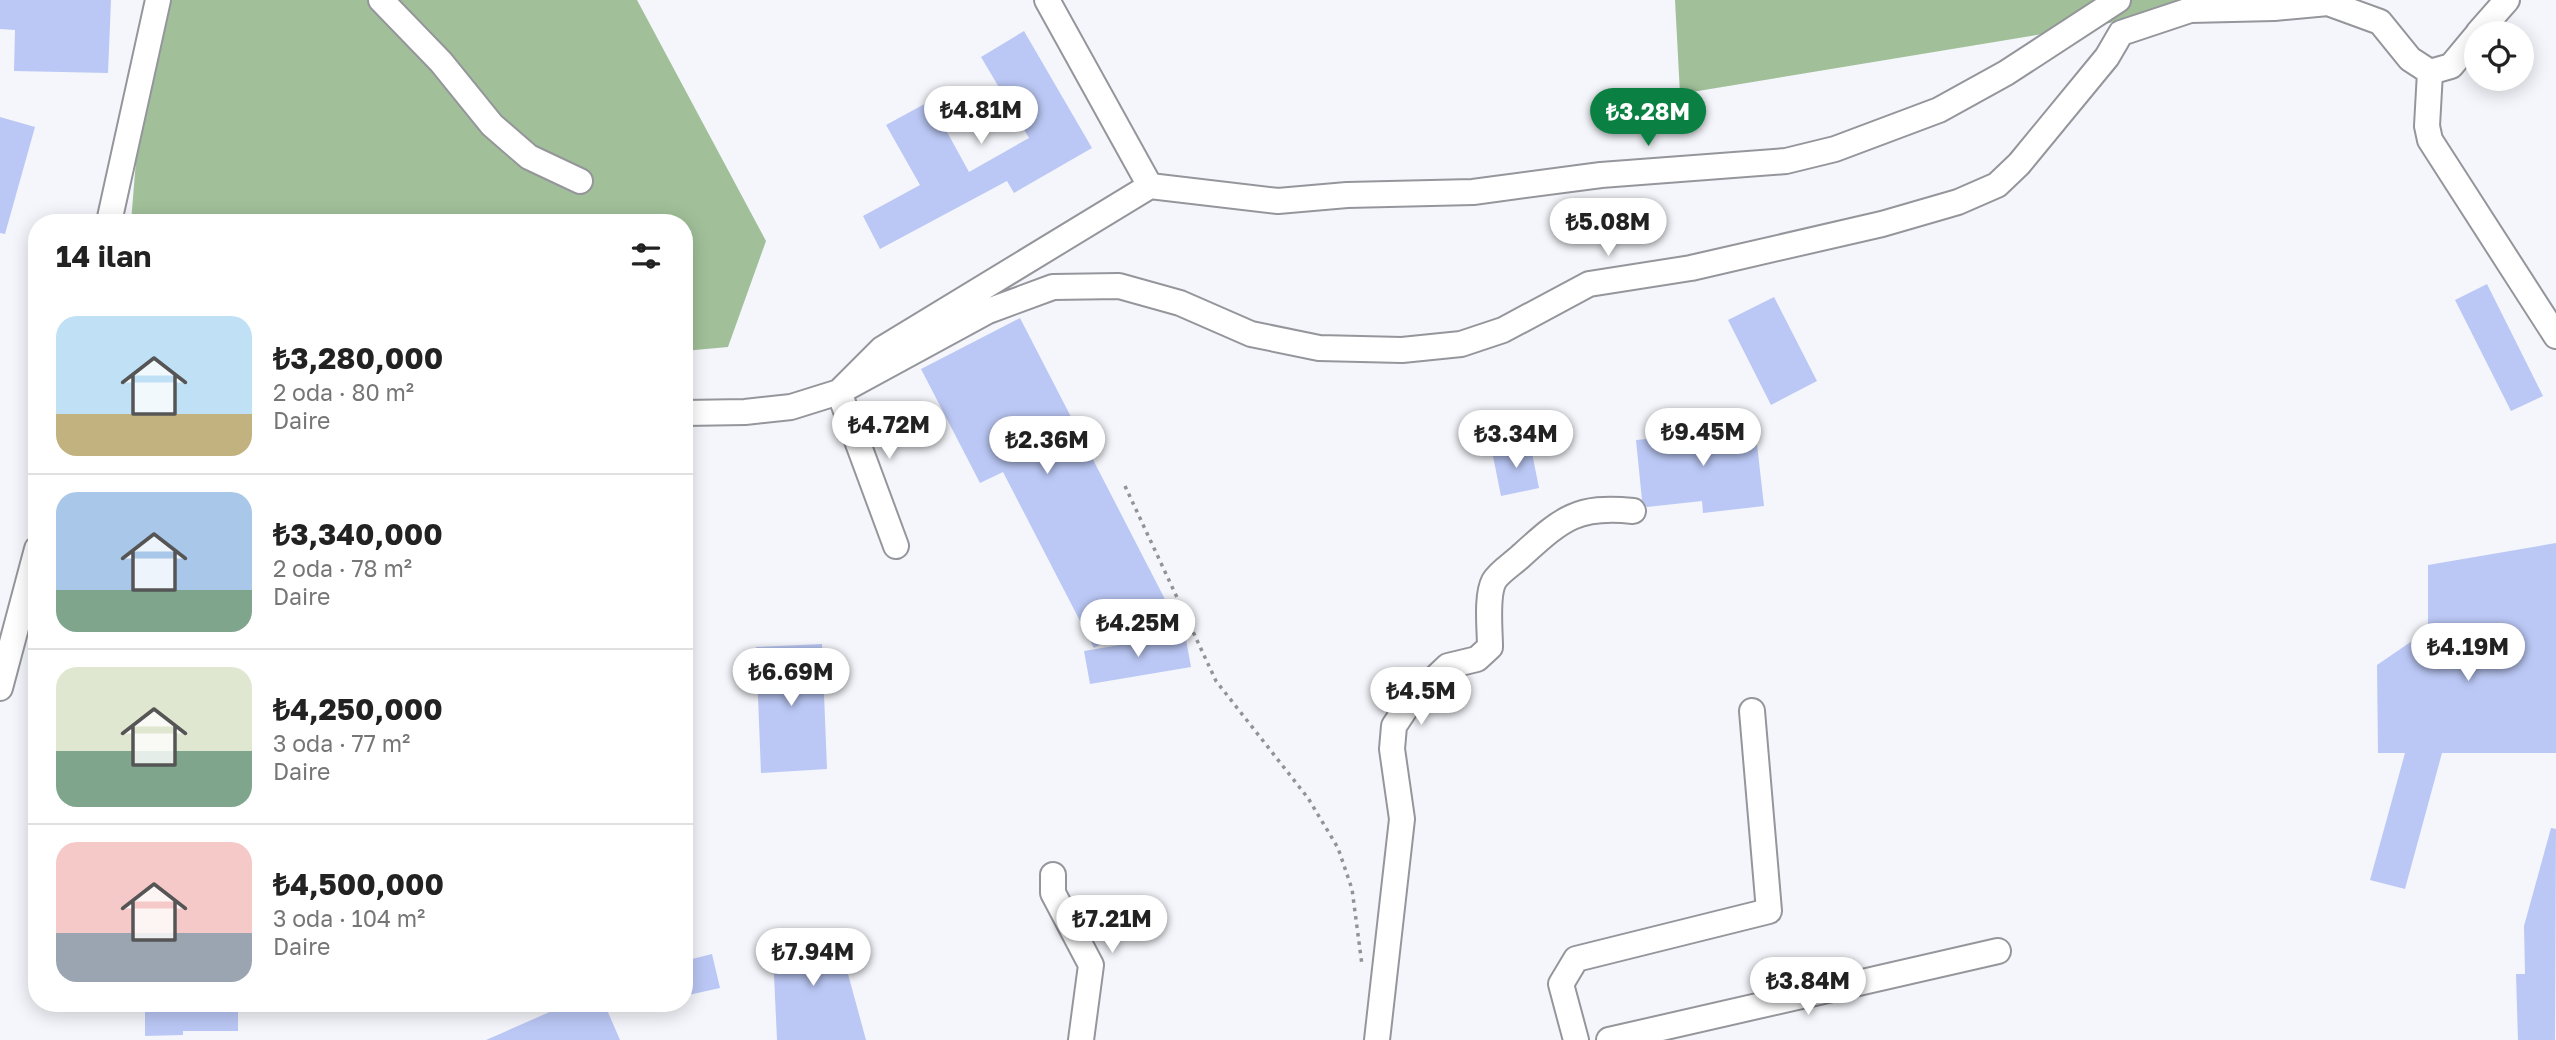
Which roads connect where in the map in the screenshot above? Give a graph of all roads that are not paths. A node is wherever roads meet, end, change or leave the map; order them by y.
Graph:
1 (158, 0) edge
2 (381, 0) edge
3 (1047, 0) edge
4 (2119, 0) edge
5 (2507, 0) edge
6 (2488, 21) edge
7 (2464, 50) edge
8 (2430, 72) junction
9 (580, 181) dead end
10 (1150, 186) junction
11 (111, 214) edge
12 (2556, 336) edge
13 (839, 391) junction
14 (693, 413) edge
15 (1633, 511) dead end
16 (896, 546) dead end
17 (28, 583) edge
18 (0, 688) edge
19 (1752, 711) dead end
20 (1053, 875) dead end
21 (1998, 951) dead end
22 (1082, 1040) edge
23 (1377, 1040) edge
24 (1576, 1040) edge
25 (1609, 1040) edge

1 - 11 street
2 - 9 street
3 - 10 street
4 - 10 street
5 - 6 street
7 - 8 street
8 - 12 street
8 - 13 street
10 - 13 street
13 - 14 street
13 - 16 street
15 - 23 street
17 - 18 street
19 - 24 street
20 - 22 street
21 - 25 street

